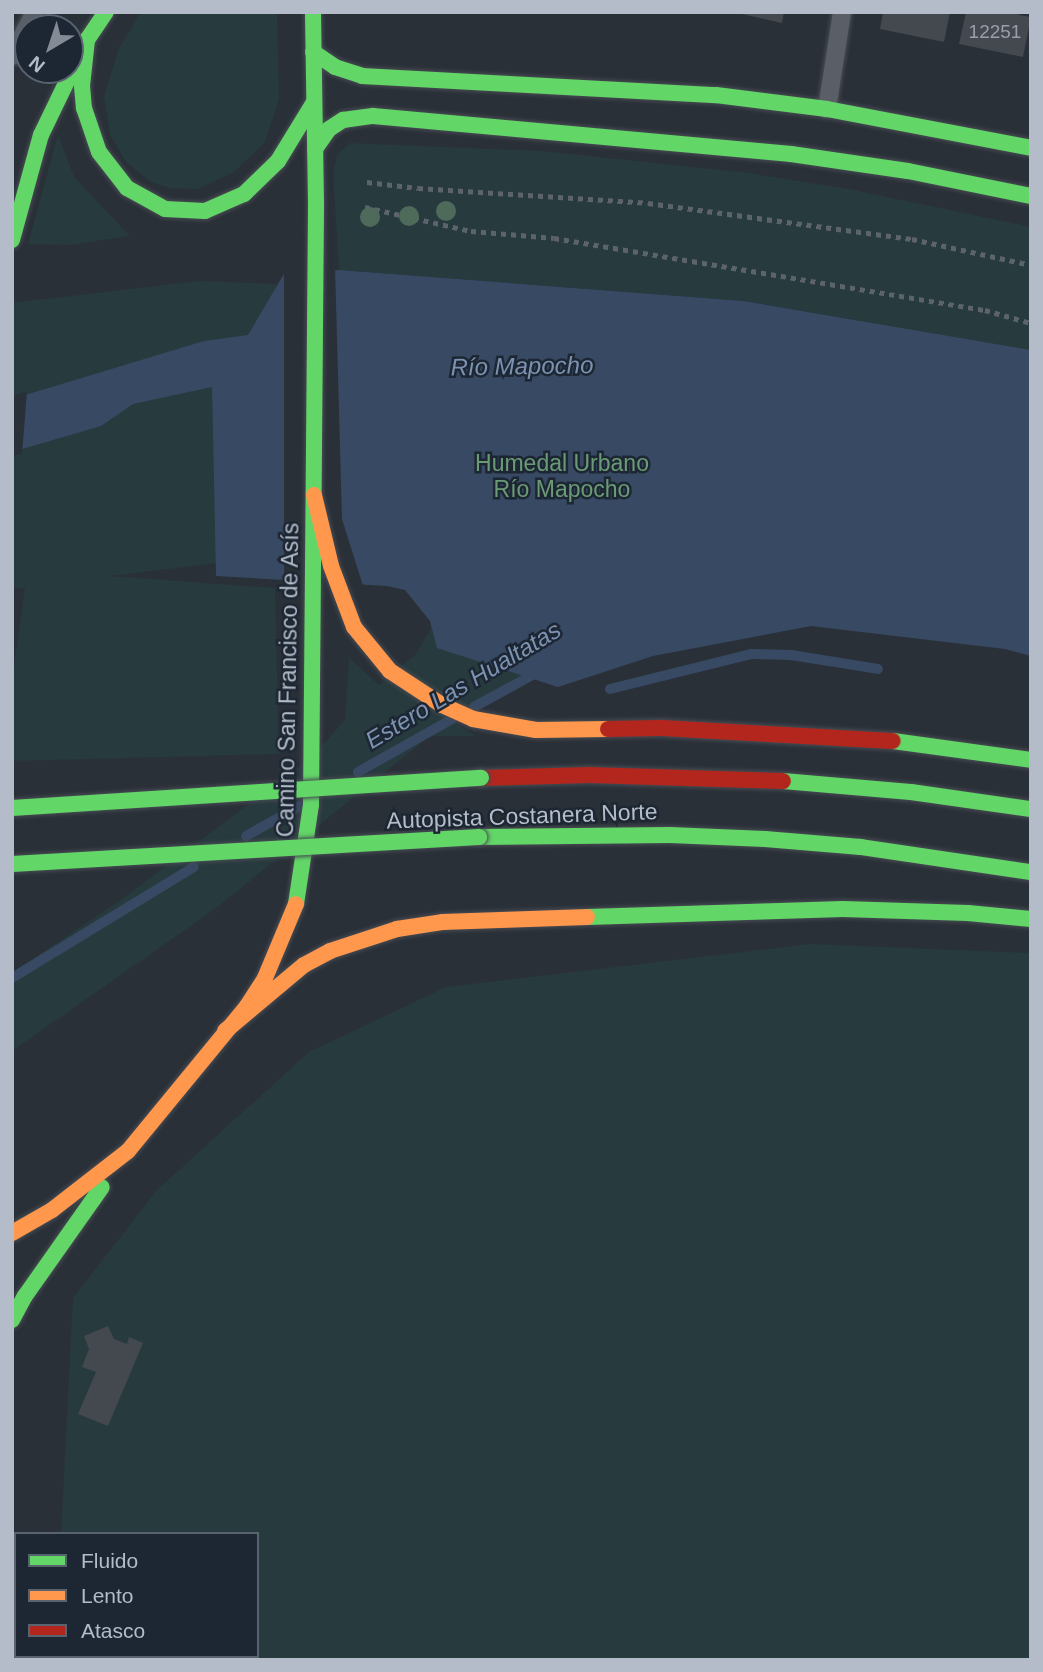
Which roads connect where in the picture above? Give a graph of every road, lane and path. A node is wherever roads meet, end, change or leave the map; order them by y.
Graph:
1 (35, 12) edge
2 (106, 12) edge
3 (313, 12) edge
4 (842, 12) edge
5 (87, 40) junction
6 (313, 51) junction
7 (12, 56) edge
8 (315, 100) junction
9 (827, 109) junction
10 (1031, 148) edge
11 (315, 149) junction
12 (32, 159) junction
13 (12, 162) edge
14 (367, 182) dead end
15 (1031, 196) edge
16 (365, 207) dead end
17 (12, 240) edge
18 (1031, 265) edge
19 (1031, 323) edge
20 (314, 495) junction
21 (1031, 760) edge
22 (12, 808) edge
23 (1031, 809) edge
24 (12, 864) edge
25 (1031, 872) edge
26 (1031, 919) edge
27 (225, 1031) junction
28 (128, 1152) junction
29 (12, 1233) edge
30 (12, 1320) edge

1 - 7 lane
2 - 5 main road
3 - 6 main road, Camino San Francisco de Asís
4 - 9 lane
5 - 8 main road
5 - 12 main road
6 - 8 main road, Camino San Francisco de Asís
6 - 9 main road
8 - 11 main road, Camino San Francisco de Asís
9 - 10 main road
11 - 15 main road
11 - 20 main road, Camino San Francisco de Asís
12 - 13 lane
12 - 17 main road
14 - 18 path
16 - 19 path
20 - 21 main road
20 - 27 main road, Camino San Francisco de Asís, bridge
22 - 23 main road, Autopista Costanera Norte, bridge
24 - 25 main road, Autopista Costanera Norte, bridge
26 - 27 main road
27 - 28 main road, Camino San Francisco de Asís
28 - 29 main road, Camino San Francisco de Asís
28 - 30 main road

